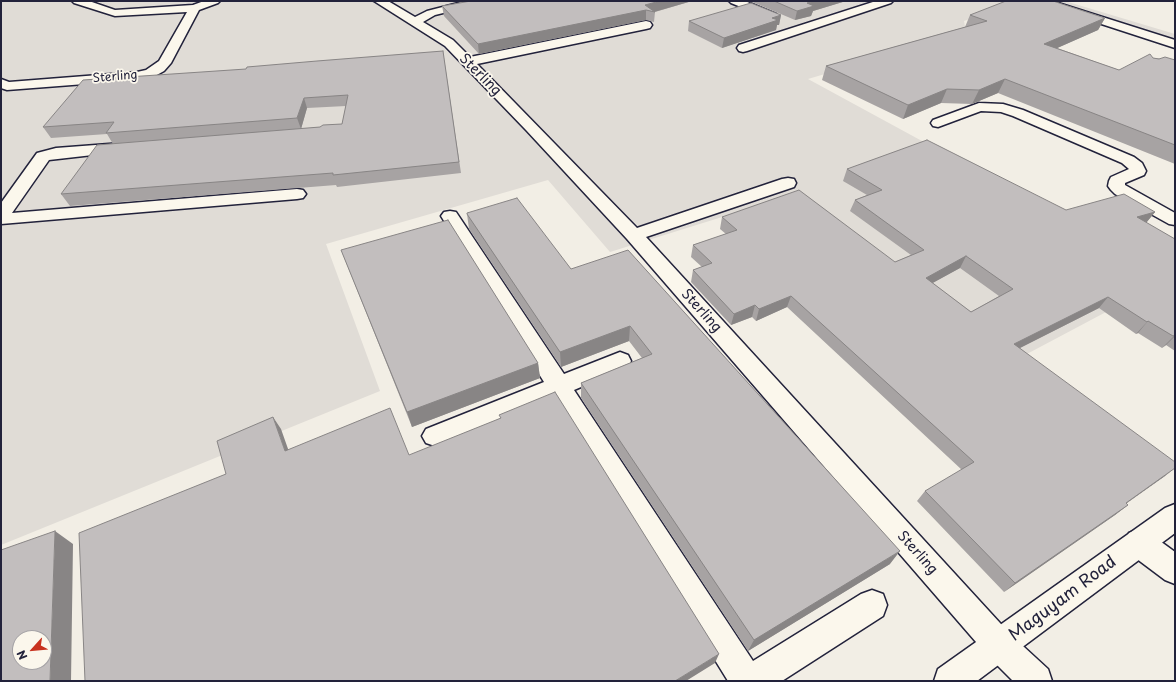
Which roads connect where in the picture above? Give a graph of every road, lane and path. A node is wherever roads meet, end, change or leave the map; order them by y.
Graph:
1 (78, 1) edge
2 (214, 1) edge
3 (380, 1) edge
4 (480, 1) edge
5 (735, 1) edge
6 (887, 1) edge
7 (1050, 2) edge
8 (195, 8) junction
9 (414, 22) junction
10 (646, 25) dead end
11 (801, 28) junction
12 (1142, 30) junction
13 (1175, 38) edge
14 (1175, 44) edge
15 (743, 48) dead end
16 (467, 62) junction
17 (1, 83) edge
18 (938, 123) dead end
19 (136, 147) edge
20 (788, 183) dead end
21 (297, 194) dead end
22 (1138, 213) edge
23 (1, 216) edge
24 (450, 216) dead end
25 (1, 219) edge
26 (1175, 220) edge
27 (634, 235) junction
28 (1175, 236) edge
29 (620, 361) dead end
30 (559, 386) junction
31 (435, 436) dead end
32 (1175, 517) edge
33 (1139, 543) junction
34 (1175, 570) edge
35 (872, 605) dead end
36 (1000, 646) junction
37 (747, 681) edge
38 (752, 681) edge
39 (950, 681) edge
40 (1036, 681) edge

1 - 8 street
2 - 8 street
3 - 9 street, Sterling
4 - 9 street
5 - 11 street
6 - 11 street
7 - 12 street
8 - 17 street, Sterling
9 - 16 street, Sterling
10 - 16 street
11 - 15 street
12 - 13 street
12 - 14 street
16 - 27 street, Sterling
18 - 26 street
19 - 23 street
20 - 27 street
21 - 25 street
22 - 28 street
24 - 30 street
27 - 36 street, Sterling
29 - 30 street
30 - 31 street
30 - 37 street
32 - 33 street, Maguyam Road
33 - 34 street
33 - 36 street, Maguyam Road
35 - 38 street
36 - 39 street, Maguyam Road
36 - 40 street, Sterling

